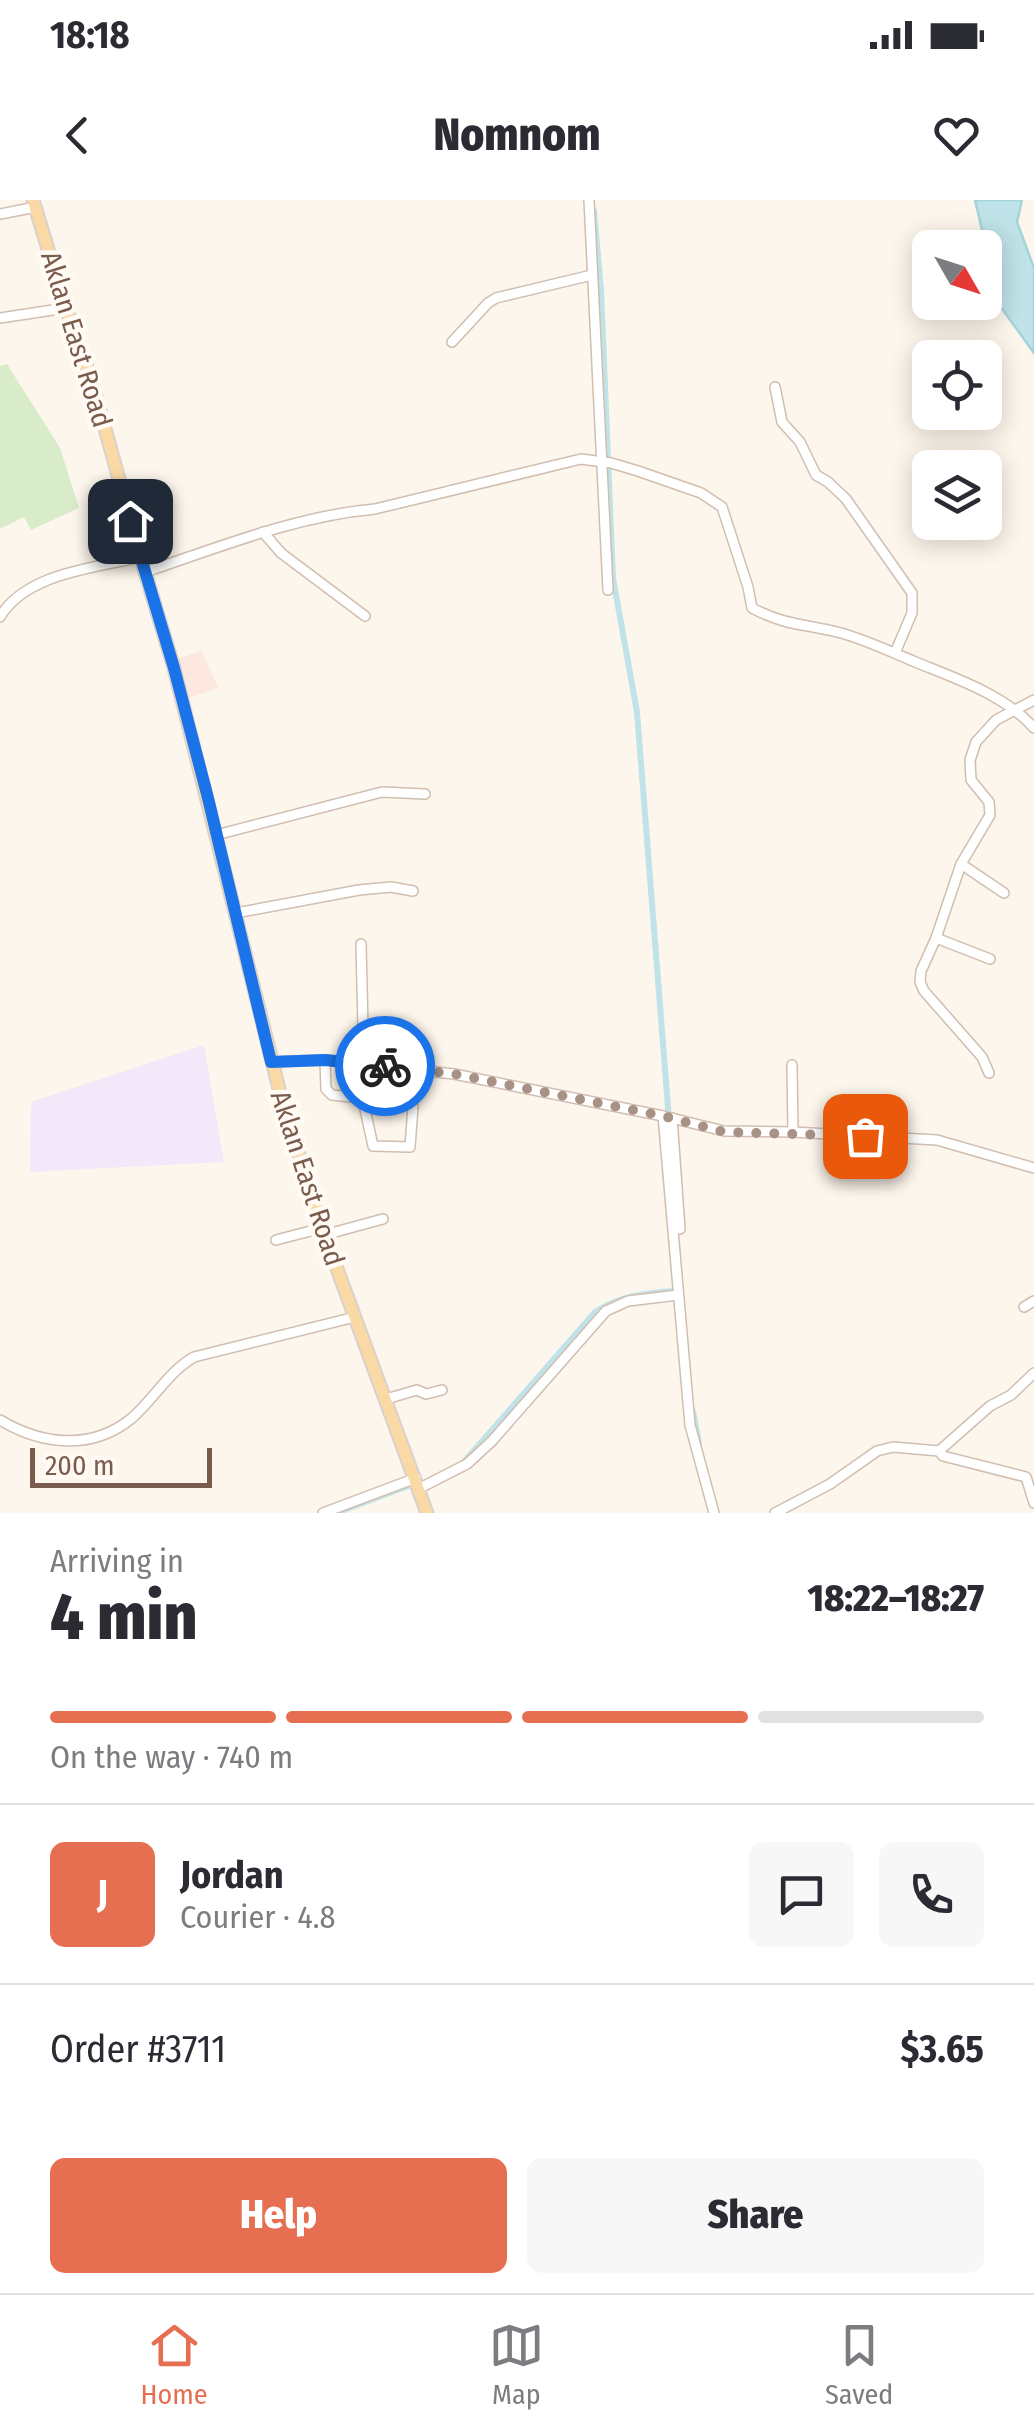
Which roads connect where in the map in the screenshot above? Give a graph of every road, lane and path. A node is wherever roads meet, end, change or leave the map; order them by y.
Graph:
1 (590, 200) edge
2 (34, 204) edge
3 (0, 214) edge
4 (592, 275) junction
5 (66, 308) junction
6 (0, 318) edge
7 (452, 342) dead end
8 (775, 387) dead end
9 (605, 462) junction
10 (263, 532) junction
11 (141, 558) junction
12 (145, 572) junction
13 (608, 590) dead end
14 (365, 616) dead end
15 (0, 617) edge
16 (895, 653) junction
17 (1034, 700) edge
18 (1015, 710) junction
19 (1034, 728) edge
20 (425, 794) dead end
21 (216, 835) junction
22 (961, 864) junction
23 (413, 891) dead end
24 (1004, 893) dead end
25 (236, 913) junction
26 (936, 938) junction
27 (361, 944) dead end
28 (990, 959) dead end
29 (325, 1060) junction
30 (271, 1062) junction
31 (370, 1064) junction
32 (792, 1065) dead end
33 (989, 1073) dead end
34 (363, 1100) junction
35 (668, 1117) junction
36 (792, 1132) junction
37 (1034, 1168) edge
38 (383, 1219) dead end
39 (680, 1229) dead end
40 (323, 1231) junction
41 (276, 1240) dead end
42 (678, 1296) junction
43 (355, 1317) junction
44 (1034, 1372) edge
45 (442, 1390) dead end
46 (386, 1399) junction
47 (0, 1420) edge
48 (939, 1451) junction
49 (418, 1483) junction
50 (1034, 1503) edge
51 (323, 1513) edge
52 (428, 1513) edge
53 (714, 1513) edge
54 (774, 1513) edge

1 - 4 street
2 - 3 street
2 - 5 main road, Aklan East Road
4 - 7 street
4 - 9 street
5 - 6 street
5 - 11 main road, Aklan East Road
8 - 16 street
9 - 10 street
9 - 13 street
9 - 16 street
10 - 12 street
10 - 14 street
11 - 12 main road, Aklan East Road
11 - 15 street
12 - 21 main road, Aklan East Road
16 - 18 street
17 - 18 street
18 - 19 street
18 - 22 street
20 - 21 street
21 - 25 main road, Aklan East Road
22 - 24 street
22 - 26 street
23 - 25 street
25 - 30 main road, Aklan East Road
26 - 28 street
26 - 33 street
27 - 31 street
29 - 30 street
29 - 31 street
29 - 34 street
30 - 40 main road, Aklan East Road
31 - 35 street
32 - 36 street
34 - 34 street
35 - 36 street
35 - 39 street
35 - 42 street
36 - 37 street
38 - 40 street
40 - 41 street
40 - 43 main road, Aklan East Road
42 - 49 street
42 - 53 street
43 - 46 main road, Aklan East Road
43 - 47 street
44 - 48 street
45 - 46 street
46 - 49 main road, Aklan East Road
48 - 50 street
48 - 54 street
49 - 51 street
49 - 52 main road, Aklan East Road

